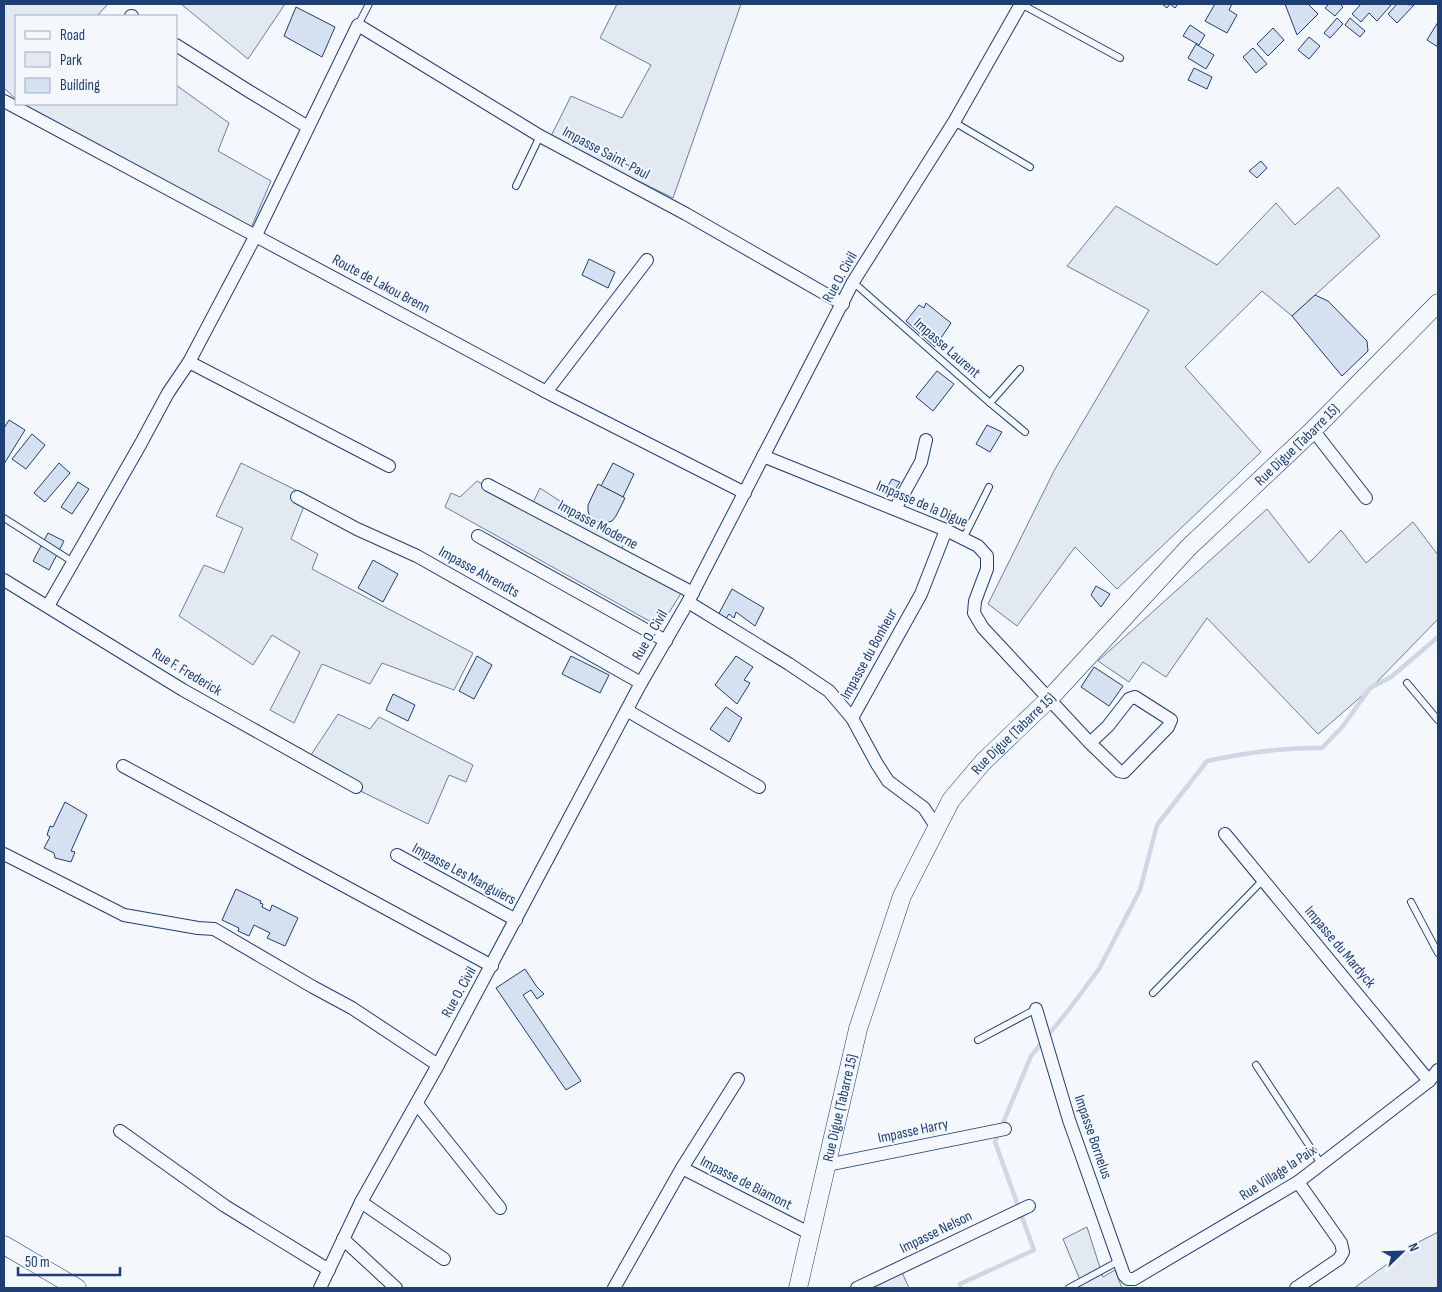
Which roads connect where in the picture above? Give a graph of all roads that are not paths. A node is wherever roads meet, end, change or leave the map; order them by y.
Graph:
1 (368, 4) edge
2 (1021, 4) edge
3 (358, 25) junction
4 (178, 46) edge
5 (1120, 58) dead end
6 (4, 101) edge
7 (954, 122) junction
8 (308, 127) junction
9 (540, 136) junction
10 (1030, 167) dead end
11 (516, 186) dead end
12 (256, 235) junction
13 (647, 260) dead end
14 (853, 282) junction
15 (1438, 303) edge
16 (842, 304) junction
17 (189, 362) junction
18 (1020, 370) dead end
19 (546, 392) junction
20 (990, 404) junction
21 (1313, 430) junction
22 (1025, 432) dead end
23 (926, 440) dead end
24 (763, 456) junction
25 (389, 466) dead end
26 (488, 485) dead end
27 (989, 487) dead end
28 (745, 493) junction
29 (297, 497) dead end
30 (1366, 498) dead end
31 (895, 509) junction
32 (4, 518) edge
33 (946, 530) junction
34 (478, 536) dead end
35 (963, 539) junction
36 (73, 562) junction
37 (4, 580) edge
38 (690, 597) junction
39 (48, 606) junction
40 (666, 640) junction
41 (1407, 683) dead end
42 (641, 684) junction
43 (1050, 698) junction
44 (628, 710) junction
45 (852, 718) junction
46 (1438, 720) edge
47 (1090, 743) junction
48 (123, 766) dead end
49 (356, 787) dead end
50 (759, 787) dead end
51 (937, 828) junction
52 (1225, 834) dead end
53 (4, 854) edge
54 (397, 855) dead end
55 (1263, 880) junction
56 (1411, 902) dead end
57 (516, 920) junction
58 (1438, 953) edge
59 (492, 966) junction
60 (1154, 993) dead end
61 (1036, 1008) joint
62 (978, 1040) dead end
63 (438, 1065) junction
64 (1256, 1065) dead end
65 (1438, 1070) edge
66 (738, 1079) dead end
67 (1430, 1081) junction
68 (417, 1104) junction
69 (1005, 1129) dead end
70 (120, 1131) dead end
71 (1322, 1164) junction
72 (827, 1166) junction
73 (682, 1168) junction
74 (1298, 1182) junction
75 (362, 1202) junction
76 (1029, 1206) dead end
77 (500, 1208) dead end
78 (811, 1234) junction
79 (343, 1239) junction
80 (4, 1245) edge
81 (444, 1259) dead end
82 (1120, 1261) junction
83 (329, 1270) junction
84 (1124, 1275) joint
85 (77, 1288) edge
86 (320, 1288) edge
87 (396, 1288) edge
88 (614, 1288) edge
89 (798, 1288) edge
90 (857, 1288) edge
91 (1070, 1288) edge
92 (1296, 1288) edge

1 - 3 lane
2 - 5 lane
2 - 7 street, Rue O. Civil
3 - 8 street
3 - 9 street, Impasse Saint-Paul
4 - 8 street
6 - 12 street, Route de Lakou Brenn
7 - 10 lane
7 - 14 street, Rue O. Civil
8 - 12 street
9 - 11 lane
9 - 16 street, Impasse Saint-Paul
12 - 17 street
12 - 19 street, Route de Lakou Brenn
13 - 19 street
14 - 16 street, Rue O. Civil
14 - 20 lane, Impasse Laurent
15 - 21 street, Rue Digue (Tabarre 15)
16 - 24 street, Rue O. Civil
17 - 25 street
17 - 36 street
18 - 20 lane
19 - 28 street, Route de Lakou Brenn
20 - 22 lane, Impasse Laurent
21 - 30 street
21 - 43 street, Rue Digue (Tabarre 15)
23 - 31 street
24 - 28 street, Rue O. Civil
24 - 31 street, Impasse de la Digue
26 - 38 street, Impasse Moderne
27 - 35 lane
28 - 38 street, Rue O. Civil
29 - 42 street, Impasse Ahrendts
31 - 33 street, Impasse de la Digue
32 - 36 lane
33 - 35 street, Impasse de la Digue
33 - 45 street, Impasse du Bonheur
34 - 40 street
35 - 43 street, Impasse de la Digue
36 - 39 street
37 - 39 street, Rue F. Frederick
38 - 40 street, Rue O. Civil
38 - 45 street, Impasse du Bonheur
39 - 49 street, Rue F. Frederick
40 - 42 street, Rue O. Civil
41 - 46 lane
42 - 44 street, Rue O. Civil
43 - 47 street
43 - 51 street, Rue Digue (Tabarre 15)
44 - 50 street
44 - 57 street, Rue O. Civil
45 - 51 street
47 - 47 street
48 - 59 street
51 - 72 street, Rue Digue (Tabarre 15)
52 - 55 street, Impasse du Mardyck
53 - 63 street
54 - 57 street, Impasse Les Manguiers
55 - 60 lane
55 - 67 street, Impasse du Mardyck
56 - 58 lane
57 - 59 street, Rue O. Civil
59 - 63 street, Rue O. Civil
61 - 62 lane
61 - 82 street, Impasse Bornelus
63 - 68 street, Rue O. Civil
64 - 71 lane
65 - 67 street, Rue Village la Paix
66 - 73 street
67 - 71 street, Rue Village la Paix
68 - 75 street, Rue O. Civil
68 - 77 street
69 - 72 street, Impasse Harry
70 - 83 street
71 - 74 street, Rue Village la Paix
72 - 78 street, Rue Digue (Tabarre 15)
73 - 78 street, Impasse de Biamont
73 - 88 street, Impasse de Biamont
74 - 84 street, Rue Village la Paix
74 - 92 street
75 - 79 street, Rue O. Civil
75 - 81 street
76 - 90 street, Impasse Nelson
78 - 89 street, Rue Digue (Tabarre 15)
79 - 83 street, Rue O. Civil
79 - 87 street
80 - 85 street
82 - 84 street, Impasse Bornelus
82 - 91 lane
83 - 86 street, Rue O. Civil

